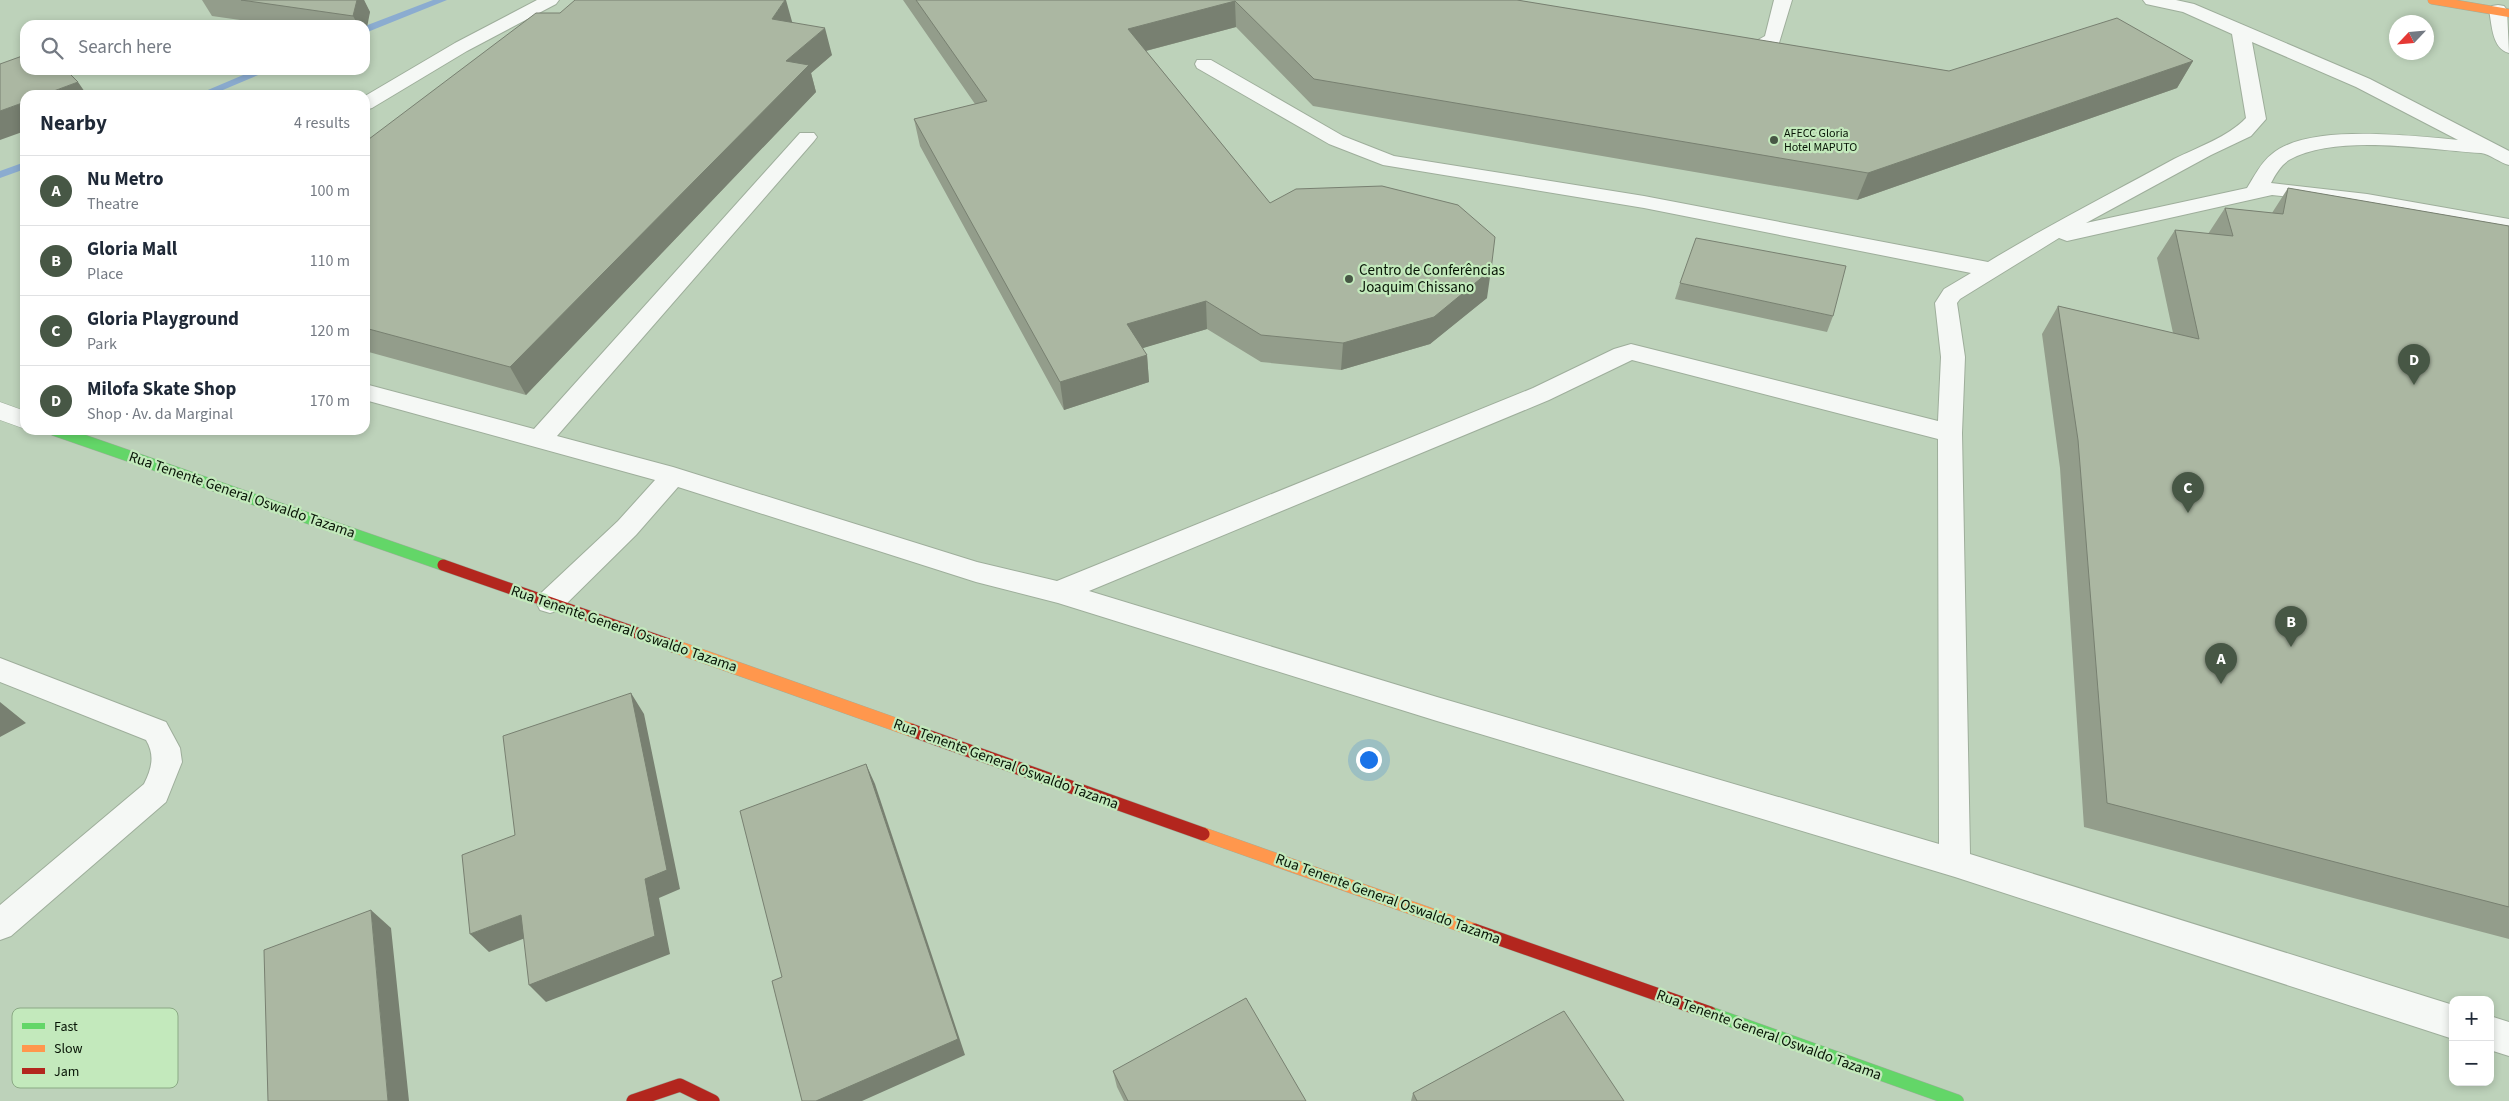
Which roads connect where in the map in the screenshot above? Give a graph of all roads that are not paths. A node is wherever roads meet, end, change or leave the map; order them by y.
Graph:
1 (550, 0) edge
2 (1783, 0) edge
3 (2152, 0) edge
4 (2432, 0) edge
5 (2504, 11) edge
6 (2241, 31) junction
7 (1715, 44) edge
8 (2509, 48) edge
9 (1204, 64) dead end
10 (370, 101) edge
11 (807, 137) dead end
12 (2487, 148) junction
13 (2509, 159) edge
14 (2254, 194) junction
15 (2509, 225) edge
16 (2039, 240) junction
17 (1993, 270) junction
18 (370, 393) edge
19 (0, 411) edge
20 (20, 418) edge
21 (1950, 433) junction
22 (68, 435) edge
23 (539, 440) junction
24 (673, 476) junction
25 (1058, 592) junction
26 (550, 602) junction
27 (0, 670) edge
28 (1955, 863) junction
29 (0, 925) edge
30 (2449, 1021) edge
31 (2494, 1034) edge
32 (2509, 1039) edge
33 (1949, 1100) edge
34 (633, 1101) edge
35 (714, 1101) edge

1 - 10 lane
2 - 7 lane
3 - 6 lane
4 - 5 street
5 - 8 lane
6 - 12 lane
6 - 16 lane
9 - 17 lane
11 - 23 lane
12 - 13 lane
12 - 14 lane
14 - 15 lane
14 - 16 lane
16 - 17 lane
17 - 21 lane
18 - 23 lane
19 - 20 street
21 - 25 lane
21 - 28 lane
22 - 26 street, Rua Tenente General Oswaldo Tazama
23 - 24 lane
24 - 25 lane
24 - 26 lane
25 - 28 lane
26 - 33 street, Rua Tenente General Oswaldo Tazama
27 - 29 lane
28 - 30 lane
31 - 32 lane
34 - 35 street

